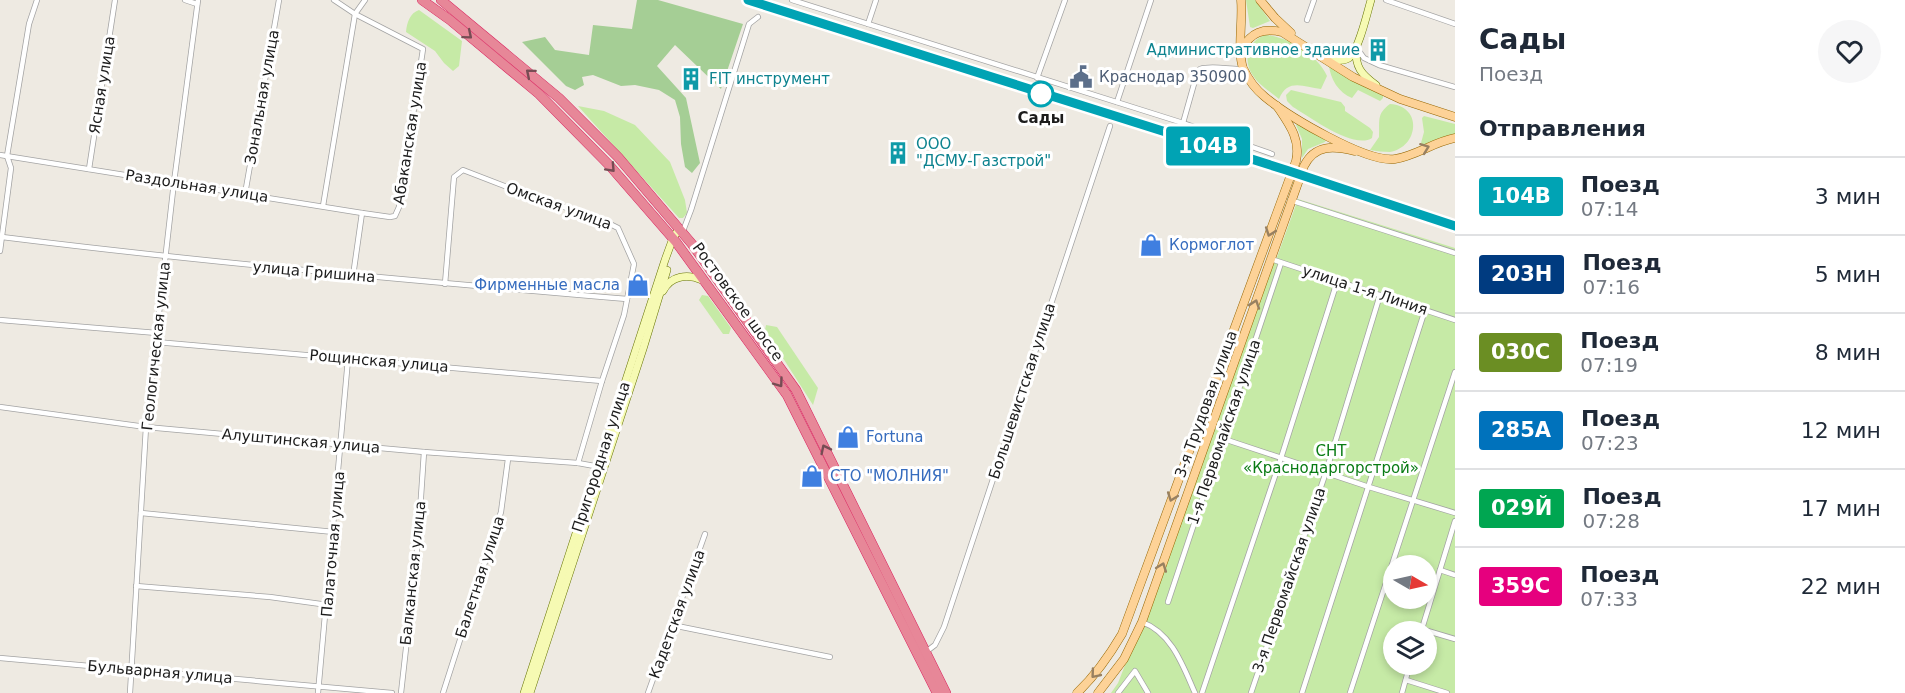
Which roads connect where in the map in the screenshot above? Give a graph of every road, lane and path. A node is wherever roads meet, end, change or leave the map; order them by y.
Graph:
1 (37, 0) edge
2 (115, 0) edge
3 (185, 0) edge
4 (279, 0) edge
5 (334, 0) edge
6 (365, 0) edge
7 (422, 0) edge
8 (441, 0) edge
9 (792, 0) edge
10 (876, 0) edge
11 (1065, 0) edge
12 (1151, 0) edge
13 (1240, 0) edge
14 (1260, 0) edge
15 (1314, 0) edge
16 (1371, 0) edge
17 (1386, 0) edge
18 (198, 2) edge
19 (355, 14) junction
20 (758, 17) dead end
21 (1307, 20) dead end
22 (868, 24) junction
23 (1455, 24) edge
24 (1356, 46) junction
25 (1308, 47) junction
26 (1240, 53) junction
27 (1325, 59) junction
28 (1244, 69) junction
29 (1037, 78) junction
30 (1455, 87) edge
31 (1385, 92) junction
32 (1117, 102) junction
33 (1277, 106) junction
34 (1455, 117) edge
35 (1183, 123) junction
36 (1110, 126) dead end
37 (1455, 138) edge
38 (1355, 151) junction
39 (1272, 154) dead end
40 (0, 155) edge
41 (7, 156) junction
42 (89, 169) junction
43 (174, 182) junction
44 (245, 194) junction
45 (1294, 201) junction
46 (323, 206) junction
47 (362, 213) junction
48 (395, 216) joint
49 (682, 229) junction
50 (2, 237) junction
51 (675, 240) junction
52 (0, 251) edge
53 (1455, 253) edge
54 (166, 257) junction
55 (1276, 261) junction
56 (634, 264) joint
57 (353, 276) junction
58 (704, 281) junction
59 (1337, 282) junction
60 (445, 284) junction
61 (1380, 295) junction
62 (627, 299) junction
63 (657, 304) junction
64 (1425, 310) junction
65 (0, 320) edge
66 (1455, 320) edge
67 (157, 333) junction
68 (156, 342) junction
69 (348, 359) junction
70 (1455, 372) edge
71 (602, 381) junction
72 (0, 407) edge
73 (146, 427) junction
74 (1221, 438) junction
75 (341, 444) junction
76 (424, 452) junction
77 (1281, 458) junction
78 (508, 459) junction
79 (578, 463) junction
80 (600, 467) junction
81 (1326, 472) junction
82 (1369, 487) junction
83 (1414, 501) junction
84 (141, 513) junction
85 (1455, 513) edge
86 (1455, 521) edge
87 (334, 532) junction
88 (705, 534) dead end
89 (1440, 570) junction
90 (1455, 575) edge
91 (136, 586) junction
92 (1168, 602) dead end
93 (328, 605) junction
94 (1424, 621) edge
95 (1142, 622) junction
96 (672, 625) junction
97 (1437, 635) edge
98 (1455, 639) edge
99 (922, 654) junction
100 (830, 657) dead end
101 (0, 658) edge
102 (132, 669) junction
103 (1407, 675) edge
104 (1406, 680) junction
105 (319, 686) junction
106 (934, 692) edge
107 (129, 693) edge
108 (318, 693) edge
109 (392, 693) edge
110 (401, 693) edge
111 (442, 693) edge
112 (524, 693) edge
113 (530, 693) edge
114 (648, 693) edge
115 (946, 693) edge
116 (1077, 693) edge
117 (1098, 693) edge
118 (1118, 693) edge
119 (1148, 693) edge
120 (1195, 693) edge
121 (1202, 693) edge
122 (1251, 693) edge
123 (1302, 693) edge
124 (1350, 693) edge
125 (1402, 693) edge
126 (1447, 693) edge

1 - 41 street
2 - 42 street, Ясная улица
3 - 18 street
4 - 44 street, Зональная улица
5 - 19 street
6 - 19 street
7 -> 51 highway, Ростовское шоссе
49 -> 8 highway, Ростовское шоссе
9 - 22 street
10 - 22 street
11 - 29 street
12 - 32 street
13 - 26 main road
14 - 25 main road
15 - 21 street
16 - 24 street
17 - 23 street
18 - 43 street, Геологическая улица
19 - 46 street
19 - 48 street, Абаканская улица
20 - 49 street, Пригородная улица
22 - 29 street
24 - 27 street
24 - 30 street
24 - 31 street
25 - 26 main road
25 - 27 main road
26 - 28 main road
27 - 31 main road
28 - 33 main road
28 - 35 street
29 - 32 street
31 - 34 main road
32 - 35 street
33 - 38 main road
33 -> 116 main road, 3-я Трудовая улица
35 - 39 street
36 - 99 street, Большевистская улица
38 -> 37 main road
38 - 45 main road, 1-я Первомайская улица
40 - 41 street, Раздольная улица
41 - 42 street, Раздольная улица
41 - 50 street
42 - 43 street, Раздольная улица
43 - 44 street, Раздольная улица
43 - 54 street, Геологическая улица
44 - 46 street, Раздольная улица
45 - 53 street
45 - 55 main road, 1-я Первомайская улица
46 - 47 street, Раздольная улица
47 - 48 street, Раздольная улица
47 - 57 street
49 - 51 street, Пригородная улица
99 -> 49 highway, Ростовское шоссе
50 - 52 street
50 - 54 street, улица Гришина
51 - 58 highway, Ростовское шоссе
51 - 63 street, Пригородная улица
51 - 80 street, Пригородная улица
54 - 57 street, улица Гришина
54 - 67 street, Геологическая улица
55 - 59 street, улица 1-я Линия
55 - 74 street, 1-я Первомайская улица
95 -> 55 main road, 3-я Трудовая улица
56 - 60 street, Омская улица
56 - 62 street, Пригородная улица
57 - 60 street, улица Гришина
58 - 63 street
58 -> 99 highway, Ростовское шоссе
59 - 61 street, улица 1-я Линия
59 - 77 street
60 - 62 street, улица Гришина
61 - 64 street, улица 1-я Линия
61 - 81 street, 3-я Первомайская улица
62 - 71 street, Пригородная улица
63 - 80 street, Пригородная улица
64 - 66 street, улица 1-я Линия
64 - 82 street
65 - 67 street
67 - 68 street, Геологическая улица
68 - 69 street, Рощинская улица
68 - 73 street, Геологическая улица
69 - 71 street, Рощинская улица
69 - 75 street, Палаточная улица
70 - 83 street
71 - 79 street, Пригородная улица
72 - 73 street, Алуштинская улица
73 - 75 street, Алуштинская улица
73 - 84 street, Геологическая улица
74 - 77 street
74 - 92 street, 1-я Первомайская улица
75 - 76 street, Алуштинская улица
75 - 87 street, Палаточная улица
76 - 78 street, Алуштинская улица
76 - 110 street, Балканская улица
77 - 81 street
77 - 121 street
78 - 79 street, Алуштинская улица
78 - 111 street, Балетная улица
79 - 80 street, Алуштинская улица
80 - 112 street, Пригородная улица
80 - 113 street, Пригородная улица
81 - 82 street
81 - 122 street, 3-я Первомайская улица
82 - 83 street
82 - 123 street
83 - 85 street
83 - 124 street
84 - 87 street
84 - 91 street, Геологическая улица
86 - 89 street
87 - 93 street, Палаточная улица
88 - 96 street, Кадетская улица
89 - 90 street
89 - 94 street
91 - 93 street
91 - 102 street, Геологическая улица
93 - 105 street, Палаточная улица
95 - 117 main road
95 - 120 street
96 - 100 street
96 - 114 street, Кадетская улица
97 - 98 street
99 - 106 highway, Ростовское шоссе
99 - 115 highway, Ростовское шоссе
101 - 102 street, Бульварная улица
102 - 105 street, Бульварная улица
102 - 107 street, Геологическая улица
103 - 104 street
104 - 125 street
104 - 126 street
105 - 108 street, Палаточная улица
105 - 109 street, Бульварная улица
118 - 119 street

